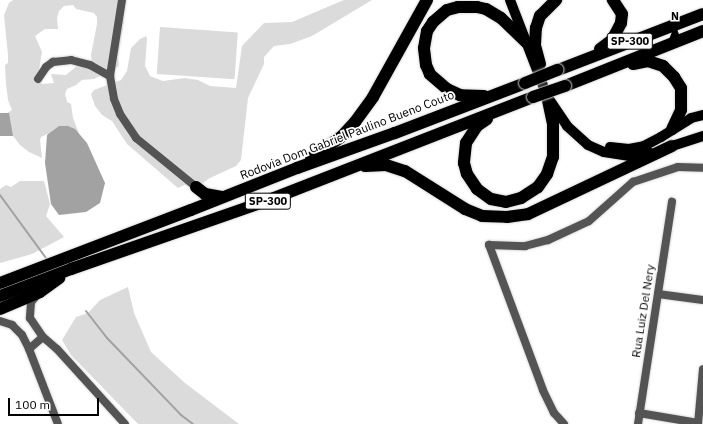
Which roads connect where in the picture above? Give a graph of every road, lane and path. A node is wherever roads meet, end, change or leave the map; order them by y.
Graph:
1 (122, 0) edge
2 (426, 0) edge
3 (510, 0) edge
4 (515, 0) edge
5 (556, 0) edge
6 (613, 0) edge
7 (703, 13) edge
8 (703, 31) edge
9 (703, 39) edge
10 (527, 44) junction
11 (645, 54) junction
12 (590, 57) junction
13 (540, 64) junction
14 (597, 72) junction
15 (110, 76) junction
16 (38, 79) dead end
17 (490, 96) junction
18 (547, 96) junction
19 (498, 111) junction
20 (703, 115) edge
21 (672, 128) junction
22 (703, 136) edge
23 (672, 146) junction
24 (296, 168) junction
25 (703, 168) edge
26 (342, 171) junction
27 (196, 187) junction
28 (223, 197) junction
29 (672, 202) dead end
30 (191, 210) junction
31 (71, 269) junction
32 (0, 283) edge
33 (40, 292) junction
34 (658, 294) junction
35 (0, 296) edge
36 (703, 300) edge
37 (0, 309) edge
38 (0, 320) edge
39 (43, 337) junction
40 (29, 349) junction
41 (703, 369) edge
42 (639, 413) junction
43 (58, 424) edge
44 (125, 424) edge
45 (564, 424) edge
46 (638, 424) edge
47 (698, 424) edge

1 - 15 street
2 - 24 highway
3 - 10 main road
4 - 13 main road
5 - 13 highway
6 - 12 highway
7 - 12 highway, Rodovia Dom Gabriel Paulino Bueno Couto / SP-300
8 - 11 highway, SP-300
9 - 11 highway
10 - 17 highway
10 - 18 main road
11 - 14 highway, SP-300
12 - 17 highway, Rodovia Dom Gabriel Paulino Bueno Couto / SP-300, bridge
13 - 21 main road
14 - 19 highway, SP-300, bridge
14 - 21 highway
15 - 16 street
15 - 27 street
17 - 24 highway, Rodovia Dom Gabriel Paulino Bueno Couto / SP-300
18 - 19 highway
18 - 23 main road
19 - 26 highway, SP-300
20 - 21 main road
22 - 23 main road
23 - 26 highway
24 - 28 highway, Rodovia Dom Gabriel Paulino Bueno Couto / SP-300
25 - 45 street
26 - 31 highway, SP-300
27 - 28 highway
27 - 30 highway
28 - 30 highway, Rodovia Dom Gabriel Paulino Bueno Couto / SP-300
29 - 34 street, Rua Luiz Del Nery
30 - 32 highway, Rodovia Dom Gabriel Paulino Bueno Couto / SP-300
31 - 33 highway
31 - 35 highway, SP-300
33 - 37 highway
33 - 39 street
34 - 36 street
34 - 42 street, Rua Luiz Del Nery
38 - 40 street
39 - 40 street
39 - 44 street
40 - 43 street
41 - 47 street
42 - 46 street, Rua Luiz Del Nery
42 - 47 street

